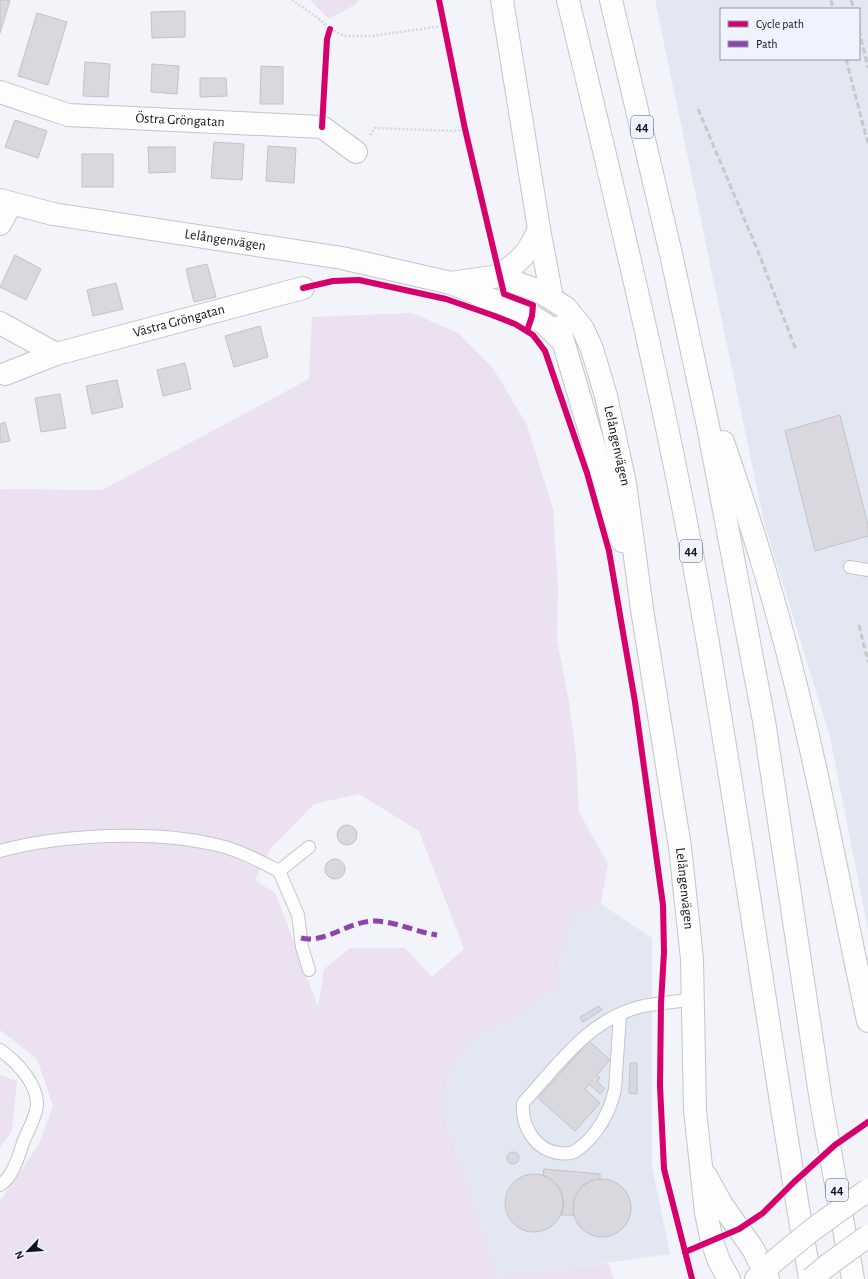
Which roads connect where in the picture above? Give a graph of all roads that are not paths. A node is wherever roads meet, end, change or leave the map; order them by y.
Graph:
1 (502, 0) edge
2 (568, 0) edge
3 (611, 0) edge
4 (0, 92) edge
5 (356, 152) road end
6 (6, 202) edge
7 (0, 224) edge
8 (539, 229) junction
9 (499, 276) junction
10 (451, 283) junction
11 (303, 288) dead end
12 (552, 298) junction
13 (0, 323) edge
14 (562, 342) junction
15 (56, 354) junction
16 (694, 355) junction
17 (5, 374) dead end
18 (850, 567) dead end
19 (868, 570) edge
20 (642, 609) junction
21 (309, 847) dead end
22 (0, 851) edge
23 (279, 870) junction
24 (309, 970) dead end
25 (694, 1000) junction
26 (620, 1014) junction
27 (868, 1021) edge
28 (0, 1050) edge
29 (702, 1170) junction
30 (0, 1185) edge
31 (868, 1190) edge
32 (868, 1236) edge
33 (765, 1273) edge
34 (729, 1279) edge
35 (811, 1279) edge
36 (853, 1279) edge

1 - 8 main road
2 - 35 main road, 44
3 - 16 main road, 44
4 - 5 main road, Östra Gröngatan
6 - 7 main road
6 - 10 main road, Lelångenvägen
8 - 9 main road
8 - 12 main road
9 - 10 main road, Lelångenvägen
9 - 12 main road, Lelångenvägen
10 - 14 main road, Lelångenvägen
11 - 15 main road, Västra Gröngatan
12 - 14 main road, Lelångenvägen
12 - 20 main road, Lelångenvägen
13 - 15 main road
14 - 20 main road, Lelångenvägen
15 - 17 main road, Västra Gröngatan
16 - 27 main road
16 - 36 main road, 44
18 - 19 lane
20 - 25 main road, Lelångenvägen
21 - 23 lane
22 - 23 lane
23 - 24 lane
25 - 26 lane
25 - 29 main road, Lelångenvägen
26 - 26 lane
28 - 30 lane
29 - 33 main road, Lelångenvägen
29 - 34 main road, Lelångenvägen
31 - 33 main road, bridge
32 - 35 main road, bridge

